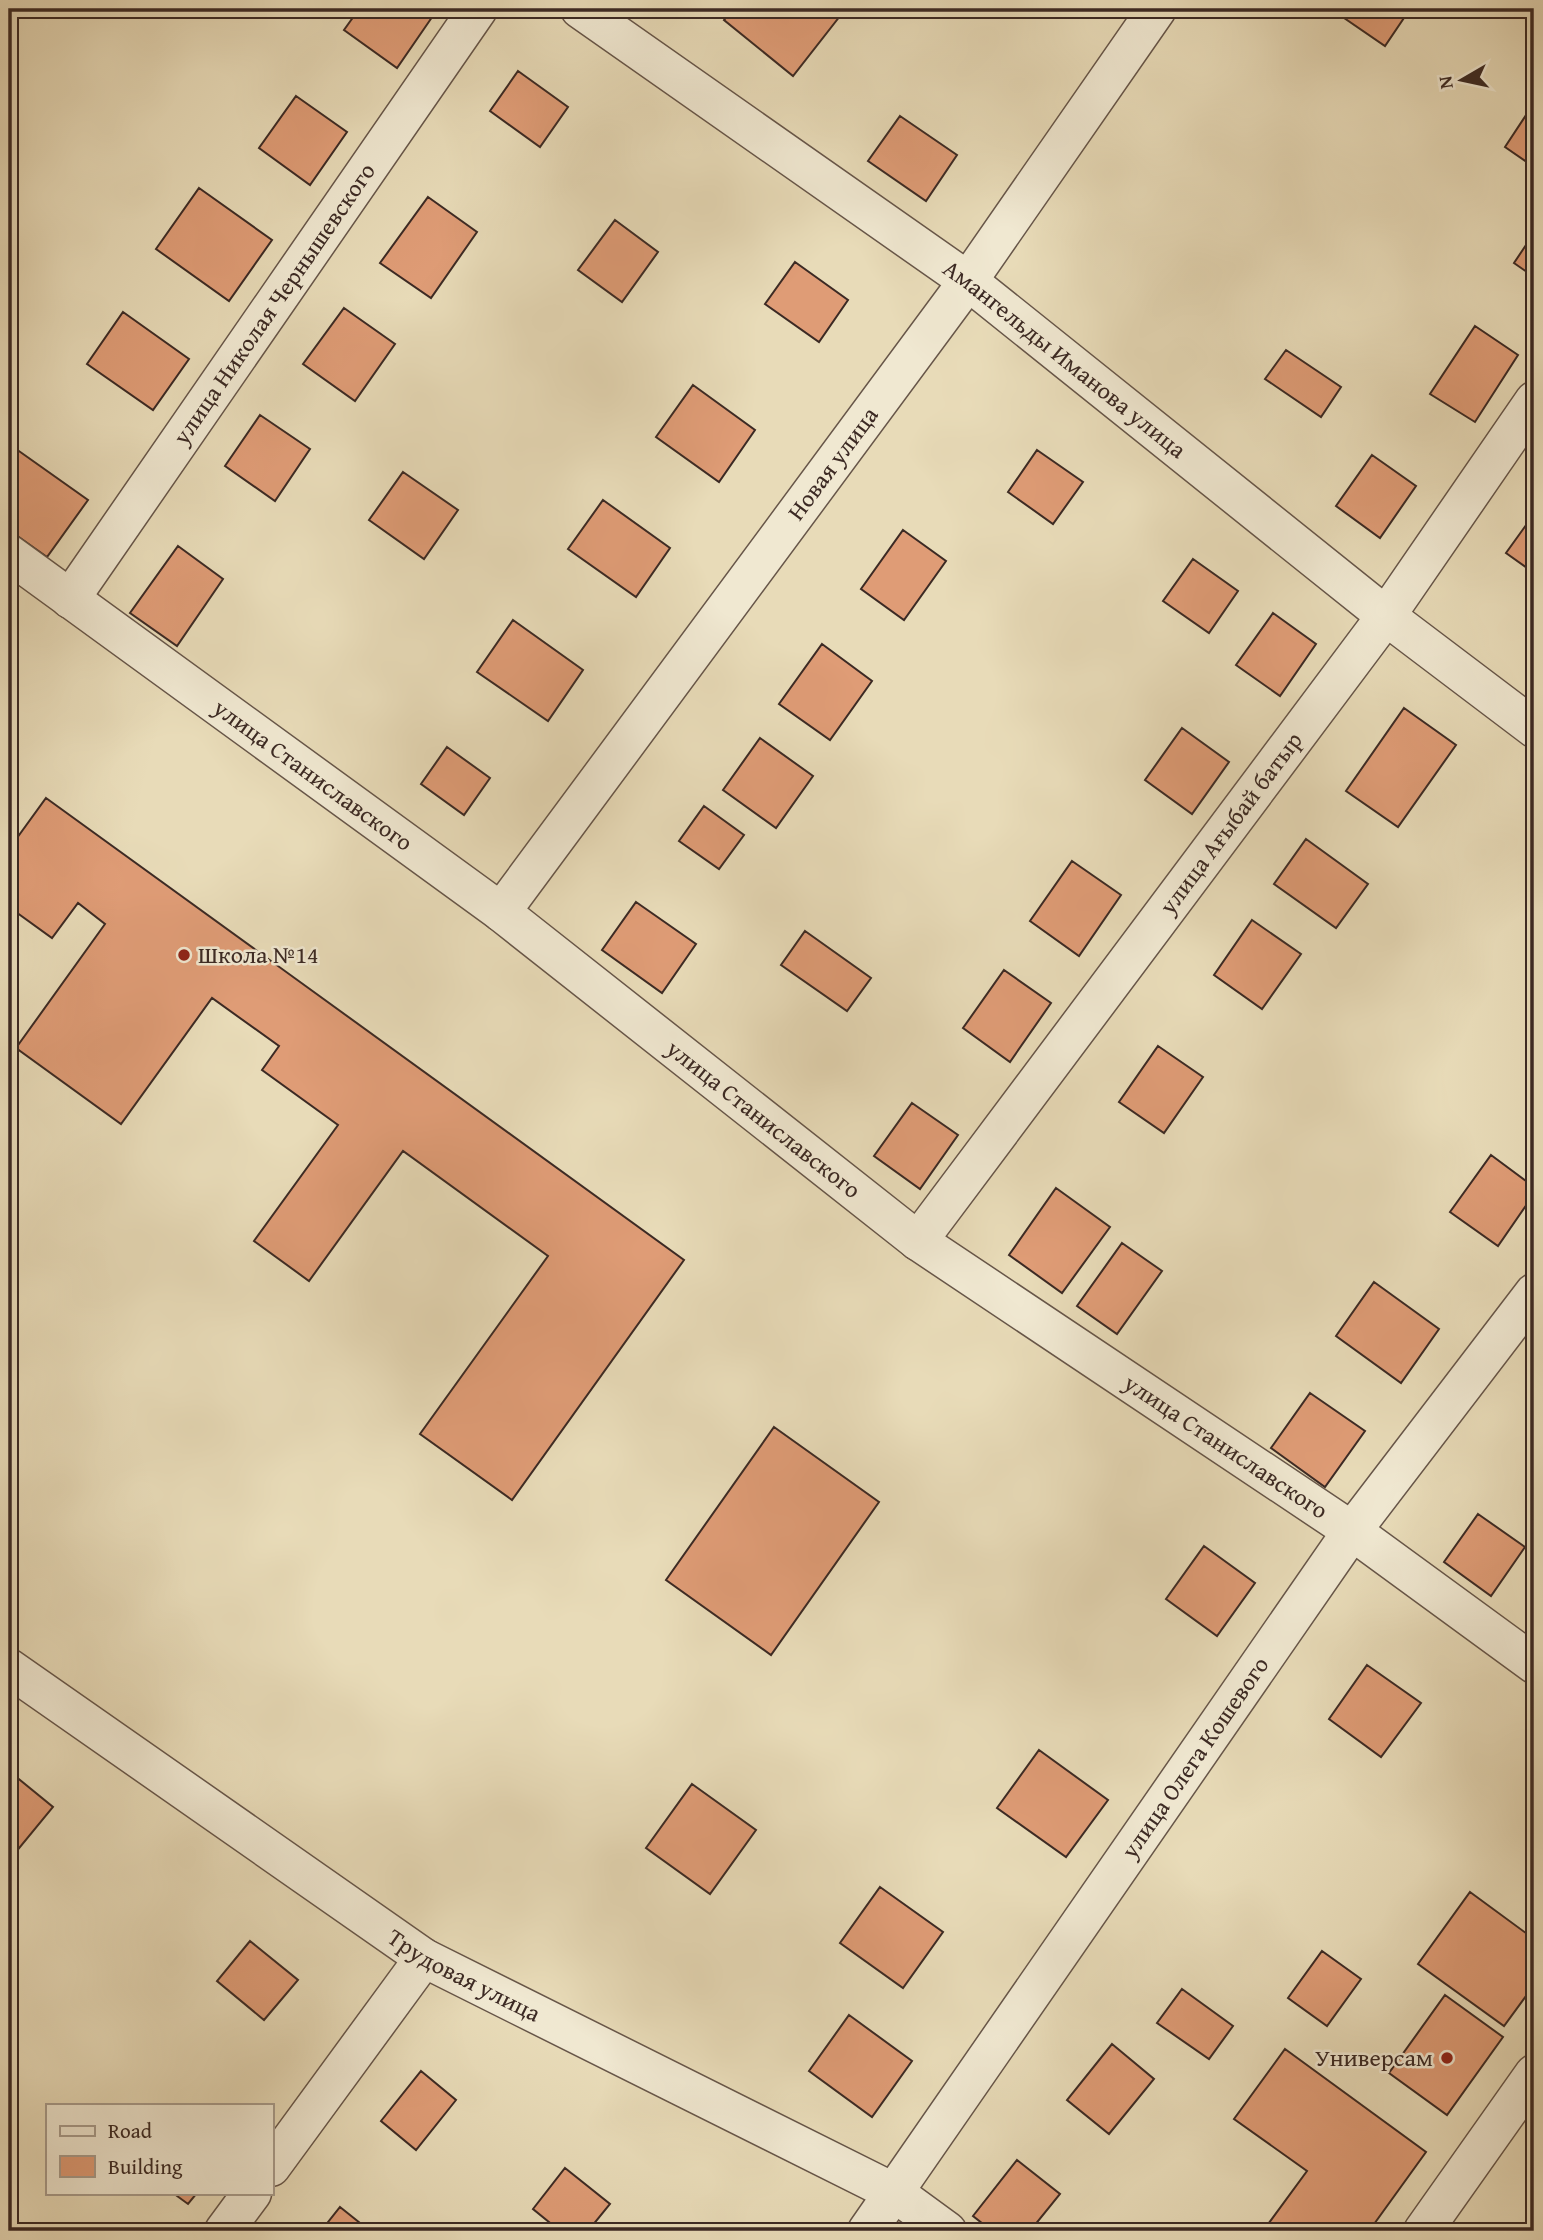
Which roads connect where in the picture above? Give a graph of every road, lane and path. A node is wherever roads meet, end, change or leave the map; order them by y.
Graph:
1 (478, 9) edge
2 (580, 9) edge
3 (1157, 9) edge
4 (968, 281) junction
5 (1534, 401) edge
6 (9, 554) edge
7 (70, 599) junction
8 (1386, 616) junction
9 (1534, 728) edge
10 (500, 912) junction
11 (918, 1241) junction
12 (1534, 1293) edge
13 (1352, 1531) junction
14 (1534, 1664) edge
15 (9, 1668) edge
16 (424, 1958) junction
17 (1534, 2074) edge
18 (273, 2164) edge
19 (895, 2193) junction
20 (251, 2194) edge
21 (224, 2231) edge
22 (867, 2231) edge
23 (947, 2231) edge
24 (1423, 2231) edge

1 - 7 street, улица Николая Чернышевского
2 - 4 street, Амангельды Иманова улица
3 - 4 street, Новая улица
4 - 8 street, Амангельды Иманова улица
4 - 10 street, Новая улица
5 - 8 street, улица Ағыбай батыр
6 - 7 street, улица Станиславского
7 - 10 street, улица Станиславского
8 - 9 street, Амангельды Иманова улица
8 - 11 street, улица Ағыбай батыр
10 - 11 street, улица Станиславского
11 - 13 street, улица Станиславского
12 - 13 street, улица Олега Кошевого
13 - 14 street, улица Станиславского
13 - 19 street, улица Олега Кошевого
15 - 16 street, Трудовая улица
16 - 18 street
16 - 19 street, Трудовая улица
17 - 24 street
19 - 22 street, улица Олега Кошевого
19 - 23 street, Трудовая улица
20 - 21 street

